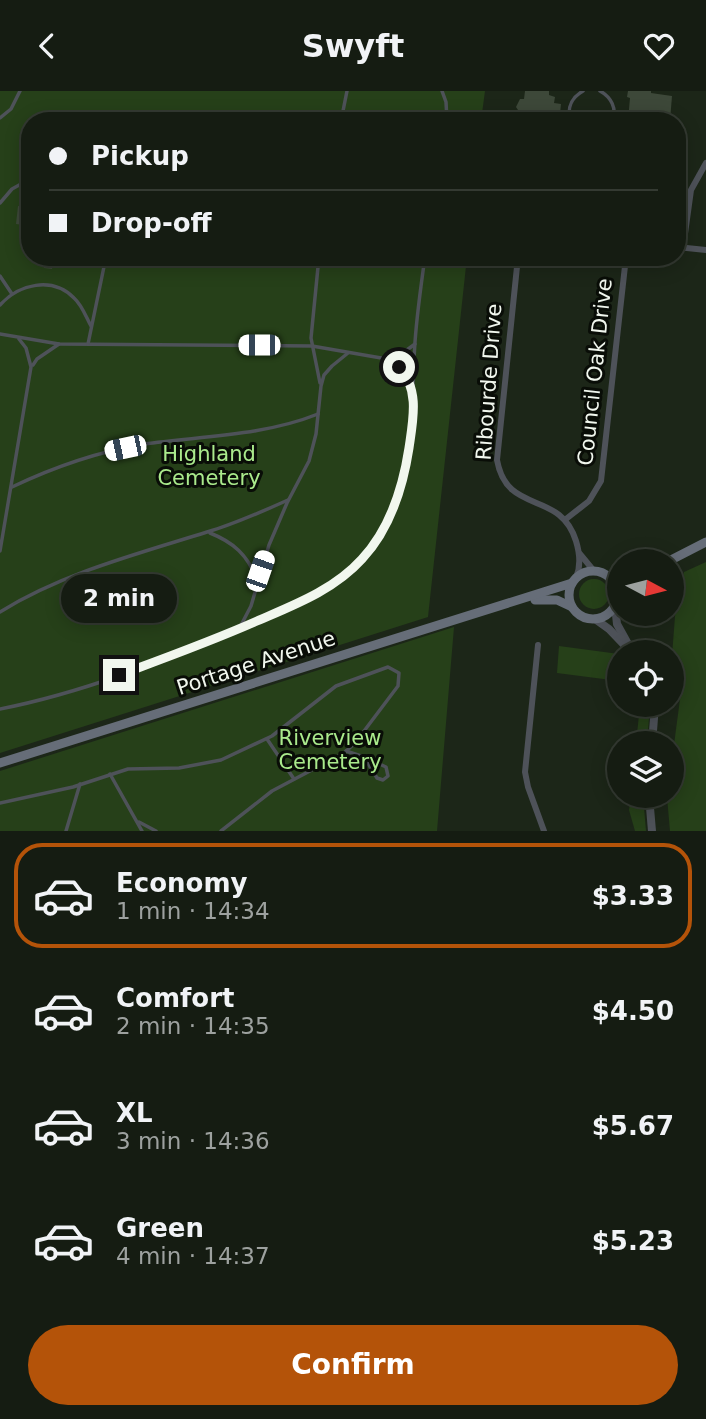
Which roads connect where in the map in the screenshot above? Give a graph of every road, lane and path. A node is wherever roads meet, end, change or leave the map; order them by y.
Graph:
1 (20, 91) edge
2 (347, 91) edge
3 (442, 91) edge
4 (583, 91) edge
5 (600, 91) edge
6 (343, 112) edge
7 (447, 112) edge
8 (569, 112) edge
9 (613, 112) edge
10 (0, 118) edge
11 (706, 163) edge
12 (21, 184) edge
13 (0, 202) edge
14 (686, 216) edge
15 (686, 248) edge
16 (706, 250) edge
17 (103, 266) edge
18 (318, 266) edge
19 (424, 266) edge
20 (517, 266) edge
21 (625, 266) edge
22 (0, 276) edge
23 (12, 294) junction
24 (0, 305) edge
25 (91, 326) junction
26 (0, 334) edge
27 (18, 338) junction
28 (60, 344) junction
29 (88, 344) junction
30 (415, 344) junction
31 (312, 346) junction
32 (348, 353) junction
33 (387, 359) junction
34 (31, 367) junction
35 (321, 386) junction
36 (413, 387) junction
37 (318, 414) junction
38 (12, 487) junction
39 (289, 499) junction
40 (566, 519) junction
41 (208, 532) junction
42 (706, 542) edge
43 (0, 551) edge
44 (684, 553) edge
45 (580, 554) junction
46 (594, 571) junction
47 (607, 575) edge
48 (574, 581) junction
49 (257, 582) junction
50 (523, 600) junction
51 (572, 607) junction
52 (0, 612) edge
53 (607, 615) edge
54 (594, 619) junction
55 (239, 629) junction
56 (620, 640) edge
57 (538, 645) dead end
58 (0, 709) edge
59 (267, 739) junction
60 (346, 751) junction
61 (364, 757) junction
62 (0, 763) edge
63 (110, 774) junction
64 (294, 779) junction
65 (80, 785) junction
66 (0, 803) edge
67 (650, 808) edge
68 (137, 821) junction
69 (66, 831) edge
70 (142, 831) edge
71 (156, 831) edge
72 (221, 831) edge
73 (544, 831) edge
74 (652, 831) edge

1 - 10 lane
2 - 6 lane
3 - 7 lane
4 - 8 lane
5 - 9 lane
11 - 14 street
12 - 13 lane
15 - 16 street
17 - 25 lane
18 - 31 lane
19 - 30 lane
20 - 40 street, Ribourde Drive
21 - 40 street, Council Oak Drive
22 - 23 lane
23 - 24 lane
23 - 25 lane
25 - 29 lane
26 - 27 lane
27 - 28 lane
27 - 34 lane
28 - 29 lane
28 - 34 lane
29 - 31 lane
30 - 33 lane
30 - 36 lane
31 - 32 lane
31 - 35 lane
32 - 33 lane
32 - 35 lane
33 - 36 lane
34 - 38 lane
35 - 37 lane
36 - 55 lane
37 - 38 lane
37 - 39 lane
38 - 43 lane
39 - 41 lane
39 - 49 lane
40 - 45 street
41 - 49 lane
41 - 52 lane
42 - 44 main road
45 - 46 street
45 - 48 street
46 - 47 main road
46 - 48 main road
48 - 50 main road, Portage Avenue
48 - 51 main road
49 - 55 lane
50 - 51 main road, Portage Avenue
50 - 62 main road, Portage Avenue
51 - 54 main road
53 - 54 main road
54 - 56 street
55 - 58 lane
57 - 73 street
59 - 60 lane
59 - 63 lane
59 - 64 lane
60 - 61 lane
60 - 64 lane
61 - 61 lane
63 - 65 lane
63 - 68 lane
64 - 72 lane
65 - 66 lane
65 - 69 lane
67 - 74 street
68 - 70 lane
68 - 71 lane

